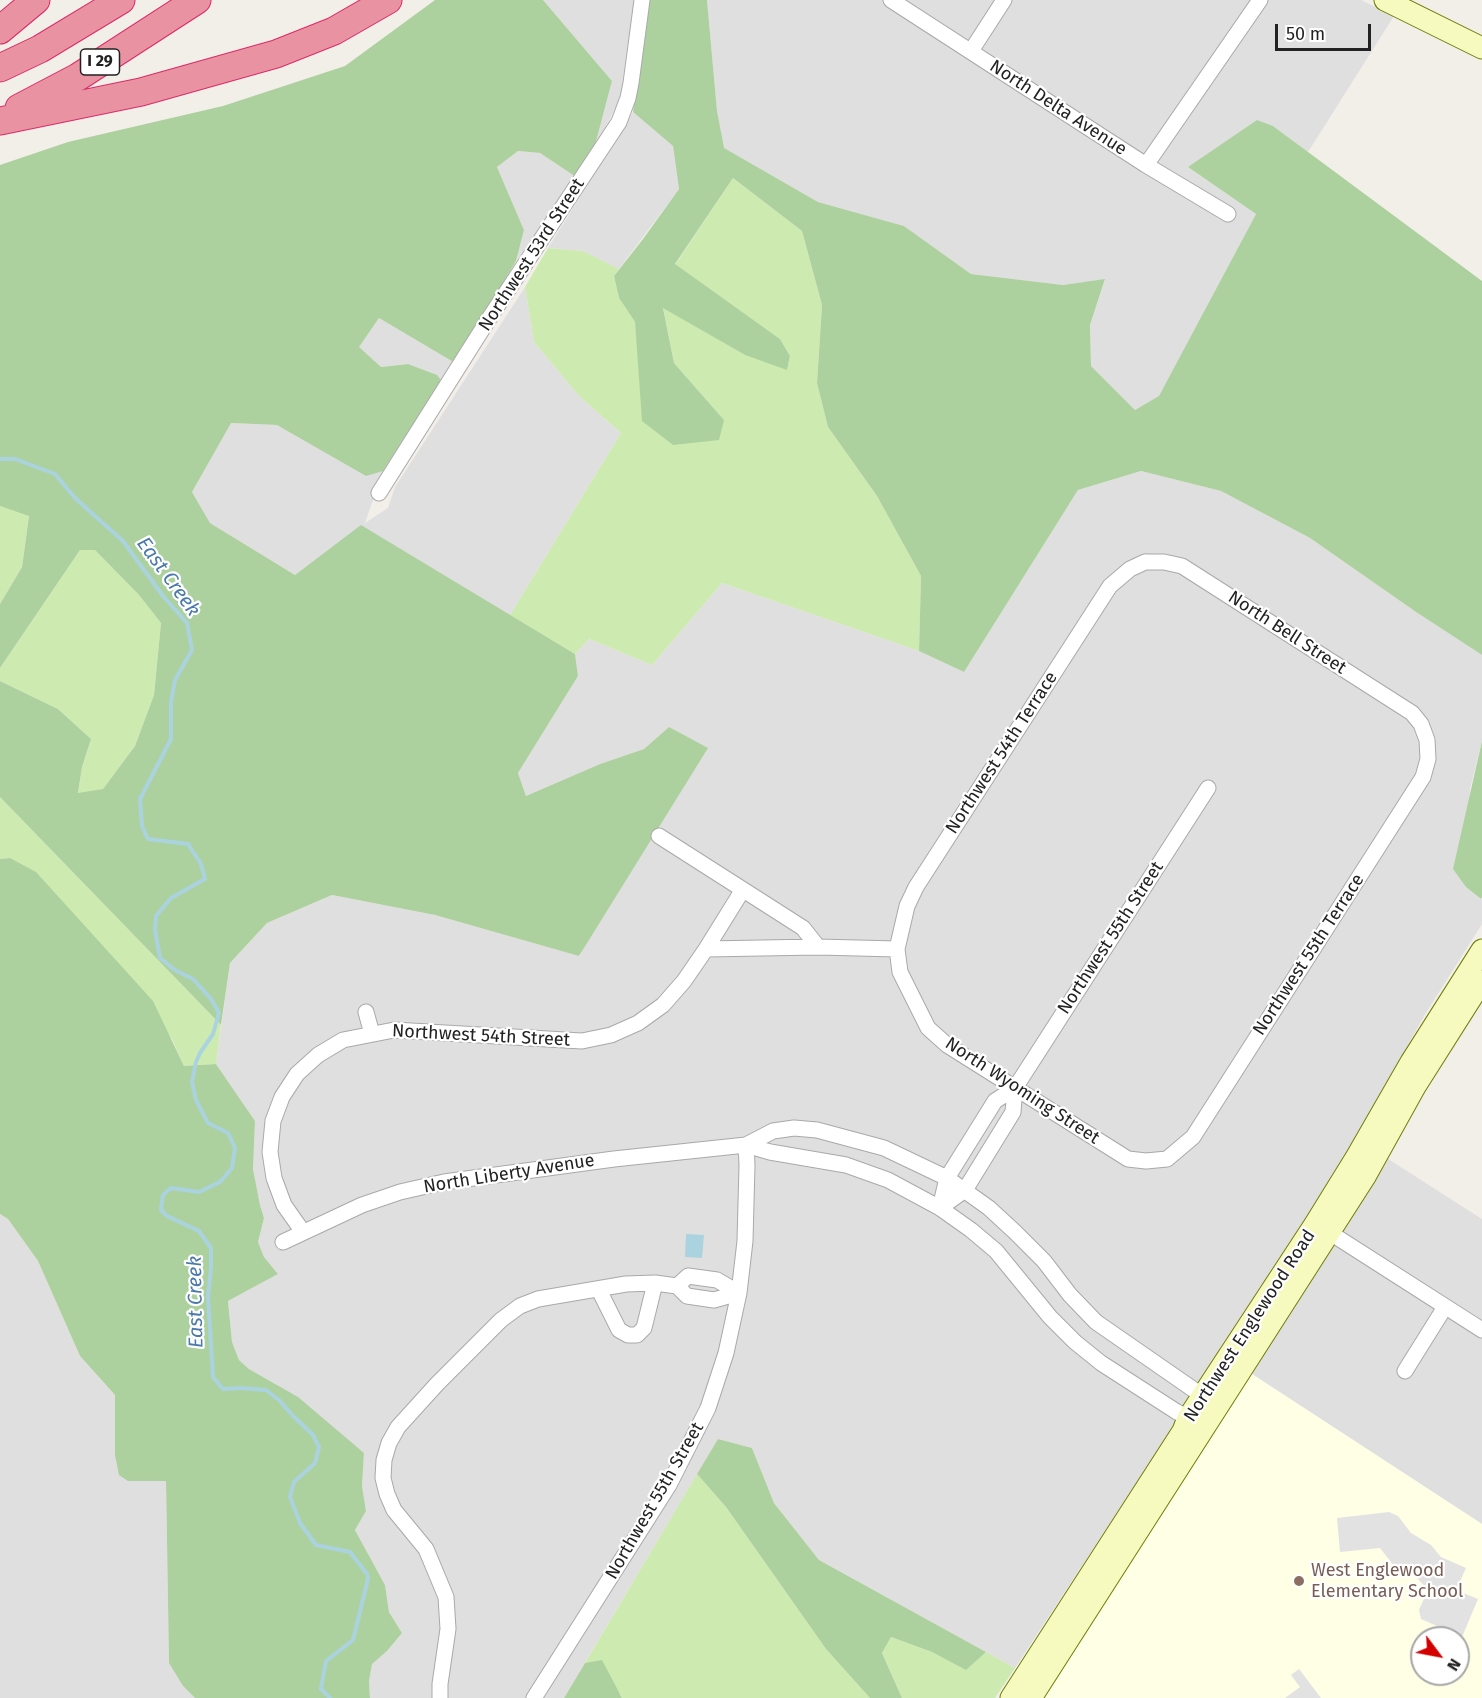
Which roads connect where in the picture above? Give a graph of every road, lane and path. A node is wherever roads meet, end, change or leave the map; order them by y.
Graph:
1 (36, 0) edge
2 (121, 0) edge
3 (197, 0) edge
4 (388, 0) edge
5 (642, 0) edge
6 (891, 0) edge
7 (1004, 0) edge
8 (1260, 0) edge
9 (1386, 0) edge
10 (0, 30) edge
11 (1482, 48) edge
12 (971, 51) junction
13 (0, 68) edge
14 (0, 120) edge
15 (1146, 165) junction
16 (1228, 214) dead end
17 (379, 493) dead end
18 (1130, 569) joint
19 (1427, 740) joint
20 (1208, 788) dead end
21 (658, 836) dead end
22 (742, 891) junction
23 (818, 947) junction
24 (897, 949) junction
25 (706, 950) junction
26 (1482, 950) edge
27 (1482, 981) edge
28 (366, 1012) dead end
29 (372, 1034) junction
30 (1015, 1088) junction
31 (978, 1129) junction
32 (996, 1140) junction
33 (746, 1145) junction
34 (1167, 1159) joint
35 (947, 1178) junction
36 (964, 1190) junction
37 (940, 1208) junction
38 (1323, 1228) junction
39 (303, 1232) junction
40 (283, 1242) dead end
41 (655, 1283) junction
42 (599, 1290) junction
43 (739, 1293) junction
44 (1445, 1308) junction
45 (1482, 1330) edge
46 (1405, 1371) dead end
47 (1211, 1401) junction
48 (1197, 1422) junction
49 (440, 1698) edge
50 (534, 1698) edge
51 (1011, 1698) edge
52 (1031, 1698) edge

1 - 10 highway
2 - 13 highway, I 29
3 - 14 highway, I 29
4 - 14 highway
5 - 17 street, Northwest 53rd Street
6 - 12 street, North Delta Avenue
7 - 12 street
8 - 15 street
9 - 11 main road
12 - 15 street, North Delta Avenue
15 - 16 street, North Delta Avenue
18 - 19 street, North Bell Street
18 - 24 street, Northwest 54th Terrace
19 - 34 street, Northwest 55th Terrace
20 - 30 street, Northwest 55th Street
21 - 22 street
22 - 23 street
22 - 25 street, Northwest 54th Street
23 - 24 street
23 - 25 street
24 - 30 street, North Wyoming Street
25 - 29 street, Northwest 54th Street
26 - 38 main road, Northwest Englewood Road
27 - 38 main road, Northwest Englewood Road
28 - 29 street, Northwest 54th Street
29 - 39 street, Northwest 54th Street
30 - 31 street, Northwest 55th Street
30 - 32 street, Northwest 55th Street
30 - 34 street, North Wyoming Street
31 - 32 street
31 - 35 street, Northwest 55th Street
32 - 36 street, Northwest 55th Street
33 - 35 street, North Liberty Avenue
33 - 37 street, North Liberty Avenue
33 - 39 street, North Liberty Avenue
33 - 43 street, Northwest 55th Street
35 - 36 street, North Liberty Avenue
35 - 37 street, Northwest 55th Street
36 - 37 street, Northwest 55th Street
36 - 47 street, North Liberty Avenue
37 - 48 street, North Liberty Avenue
38 - 44 street
38 - 47 main road, Northwest Englewood Road
39 - 40 street, North Liberty Avenue
41 - 42 street
41 - 42 street
41 - 43 street
42 - 49 street
43 - 50 street, Northwest 55th Street
44 - 45 street
44 - 46 street
47 - 48 main road, Northwest Englewood Road
48 - 51 main road, Northwest Englewood Road
48 - 52 main road, Northwest Englewood Road

